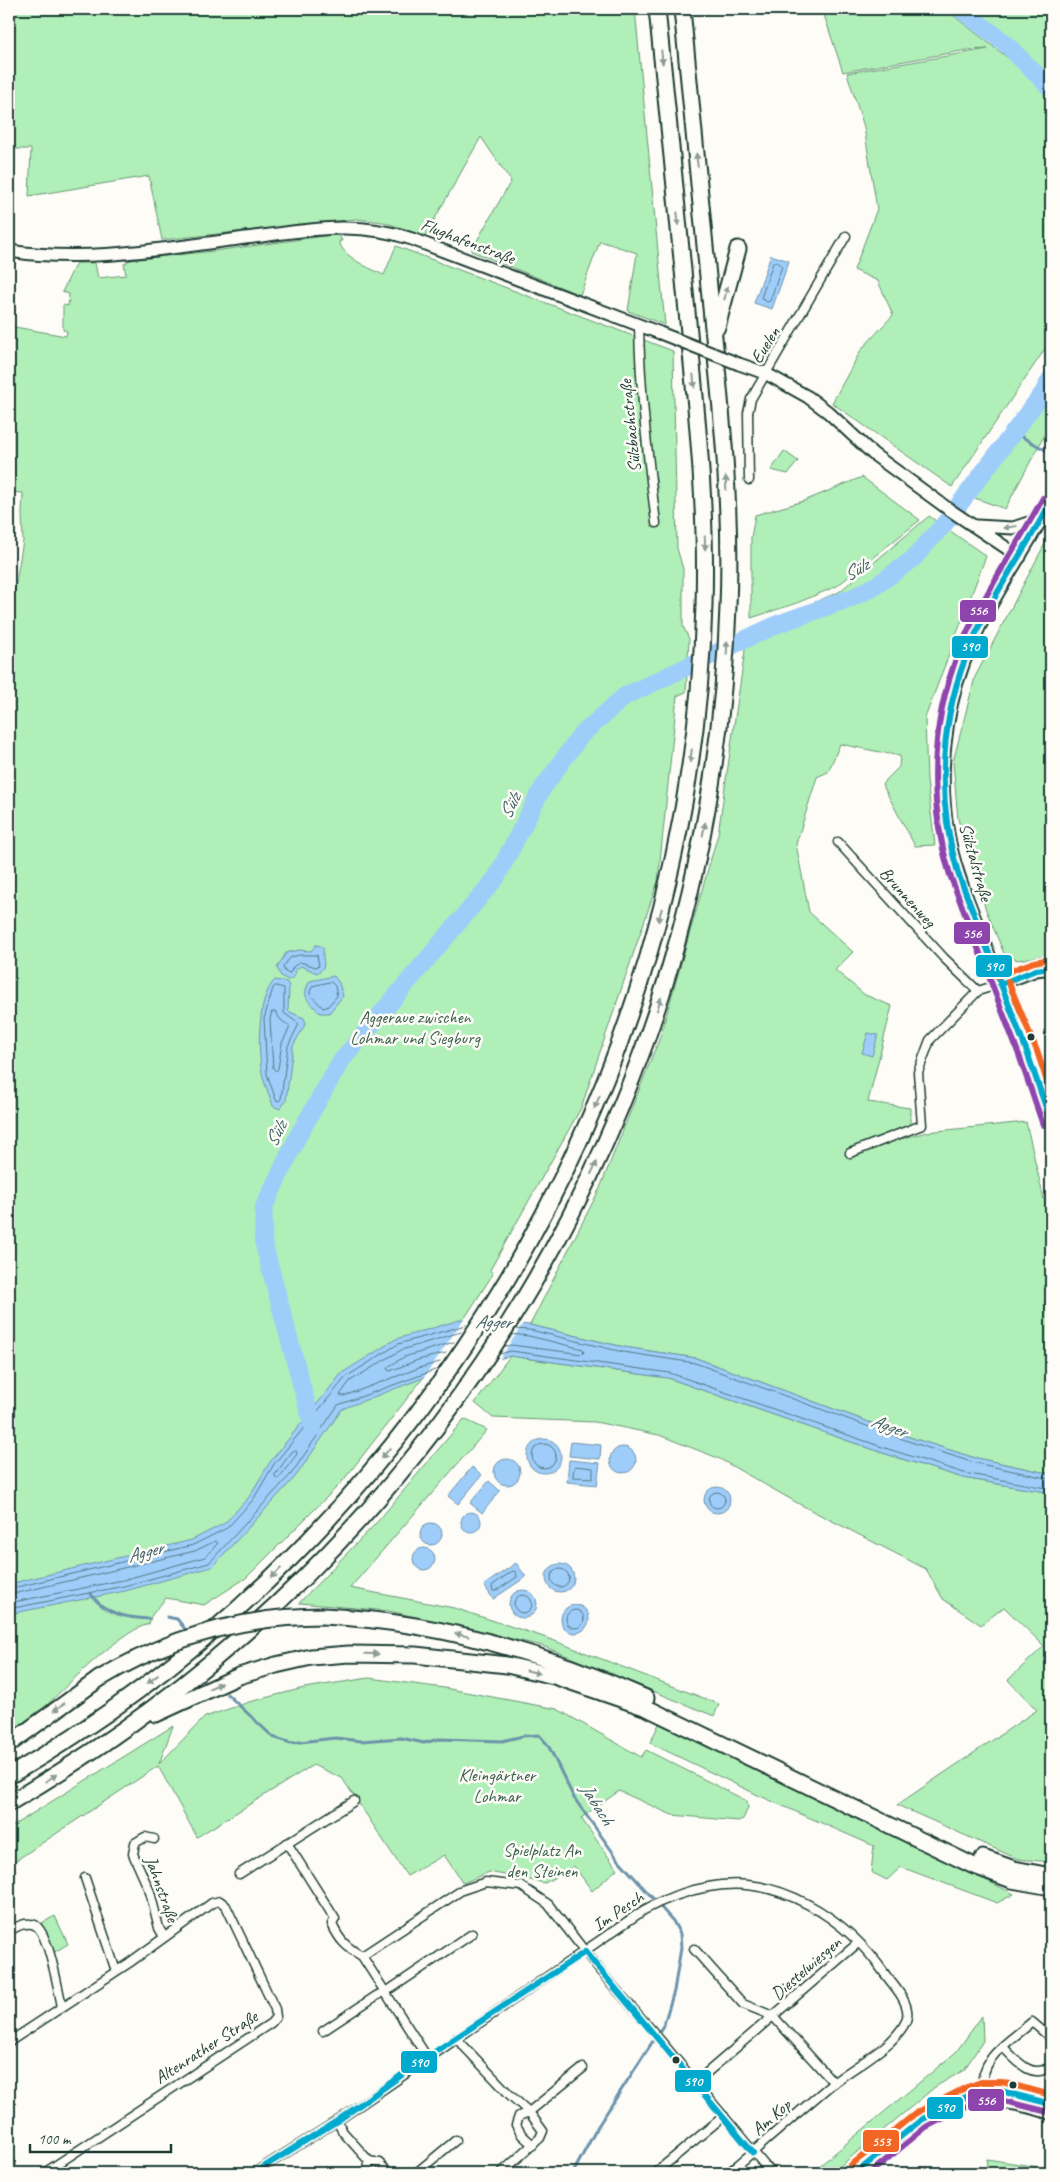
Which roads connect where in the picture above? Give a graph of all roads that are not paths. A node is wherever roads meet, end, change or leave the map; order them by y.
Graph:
1 (657, 9) edge
2 (682, 9) edge
3 (846, 236) dead end
4 (738, 249) dead end
5 (9, 251) edge
6 (638, 325) junction
7 (714, 338) junction
8 (765, 373) junction
9 (749, 480) dead end
10 (1051, 502) edge
11 (1043, 518) junction
12 (656, 523) dead end
13 (976, 526) junction
14 (1020, 557) junction
15 (838, 842) dead end
16 (1051, 968) edge
17 (1000, 984) junction
18 (978, 992) junction
19 (1051, 1122) edge
20 (850, 1153) dead end
21 (648, 1704) junction
22 (672, 1715) junction
23 (123, 1730) junction
24 (9, 1744) edge
25 (9, 1776) edge
26 (354, 1801) dead end
27 (9, 1803) edge
28 (154, 1840) dead end
29 (287, 1843) junction
30 (239, 1874) dead end
31 (1051, 1876) edge
32 (86, 1878) dead end
33 (1051, 1887) edge
34 (220, 1901) joint
35 (9, 1931) edge
36 (472, 1934) dead end
37 (164, 1936) junction
38 (858, 1943) junction
39 (694, 1949) dead end
40 (585, 1952) junction
41 (362, 1956) junction
42 (116, 1971) junction
43 (385, 1992) junction
44 (62, 2006) junction
45 (773, 2016) junction
46 (323, 2031) dead end
47 (456, 2038) junction
48 (1051, 2038) edge
49 (9, 2042) edge
50 (1003, 2047) junction
51 (427, 2057) junction
52 (1051, 2065) edge
53 (583, 2068) dead end
54 (696, 2082) junction
55 (834, 2083) junction
56 (982, 2096) junction
57 (1051, 2104) edge
58 (529, 2112) junction
59 (1051, 2114) edge
60 (724, 2116) junction
61 (337, 2121) junction
62 (456, 2140) dead end
63 (532, 2145) junction
64 (753, 2153) junction
65 (368, 2161) junction
66 (44, 2173) edge
67 (254, 2173) edge
68 (368, 2173) edge
69 (389, 2173) edge
70 (416, 2173) edge
71 (500, 2173) edge
72 (656, 2173) edge
73 (728, 2173) edge
74 (771, 2173) edge
75 (856, 2173) edge

1 -> 25 highway
7 -> 2 highway
3 - 8 street, Euelen
7 -> 4 highway
5 - 6 main road, Flughafenstraße
6 - 8 main road, Flughafenstraße, bridge
6 - 12 street, Sülzbachstraße
23 -> 7 highway
8 - 9 street, Euelen
8 - 13 main road, Flughafenstraße
10 - 11 main road, Sülztalstraße
11 -> 13 main road
11 - 14 main road, Sülztalstraße
13 - 14 main road
14 - 17 main road, Sülztalstraße
15 - 18 street, Brunnenweg
16 - 17 main road
17 - 18 street
17 - 19 main road, Sülztalstraße
18 - 20 street
21 - 22 highway
23 -> 21 highway
21 -> 24 highway, bridge
22 - 31 highway
22 - 33 highway
27 -> 23 highway
26 - 29 street
28 - 37 street, Jahnstraße
29 - 30 street
29 - 41 street
32 - 42 street
34 - 37 street, Jahnstraße
34 - 66 street, Altenrather Straße
35 - 44 street
36 - 43 street
37 - 42 street, Jahnstraße
38 - 40 street, Im Pesch
38 - 45 street, Diestelwiesgen
38 - 55 street, Im Pesch
39 - 45 street, Diestelwiesgen
40 - 41 street
40 - 47 street, Im Pesch
40 - 54 street
41 - 43 street
42 - 44 street, Jahnstraße
43 - 46 street
43 - 51 street
44 - 49 street, Jahnstraße
45 - 54 street, Diestelwiesgen
45 - 55 street, Diestelwiesgen
47 - 51 street, Im Pesch
47 - 58 street
48 - 50 street
50 - 52 street
50 - 56 street
51 - 61 street, Im Pesch
53 - 58 street
54 - 60 street
55 - 64 street, Am Kop
56 - 57 main road
56 - 59 main road
56 - 75 main road
58 - 63 street
58 - 63 street
60 - 64 street
60 - 72 street
61 - 65 street
61 - 67 street, Im Pesch
62 - 70 street
63 - 71 street
64 - 73 street, Am Kop
64 - 74 street
65 - 68 street
65 - 69 street

